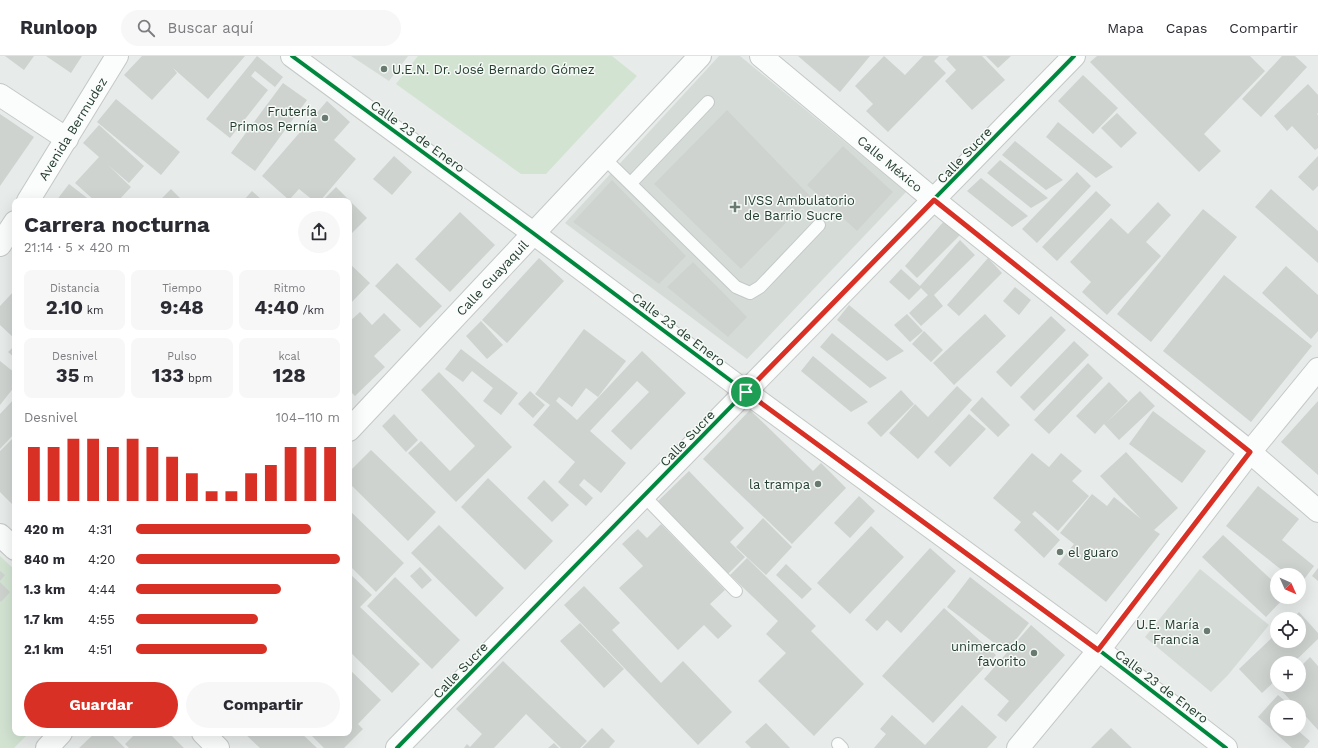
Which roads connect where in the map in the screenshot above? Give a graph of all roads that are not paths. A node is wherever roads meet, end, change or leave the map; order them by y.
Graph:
1 (117, 56) edge
2 (292, 56) edge
3 (700, 56) edge
4 (761, 56) edge
5 (1074, 56) edge
6 (0, 94) edge
7 (708, 102) dead end
8 (67, 139) junction
9 (604, 158) junction
10 (630, 183) junction
11 (30, 198) edge
12 (934, 200) junction
13 (820, 225) dead end
14 (533, 233) junction
15 (1318, 369) edge
16 (746, 392) junction
17 (352, 427) edge
18 (1250, 452) junction
19 (644, 496) junction
20 (1318, 511) edge
21 (0, 535) edge
22 (12, 546) edge
23 (736, 592) dead end
24 (1098, 650) junction
25 (58, 736) edge
26 (206, 736) edge
27 (46, 748) edge
28 (218, 748) edge
29 (397, 748) edge
30 (1018, 748) edge
31 (1226, 748) edge

1 - 8 street, Avenida Bermudez
2 - 14 street, Calle 23 de Enero
3 - 9 street, Calle Guayaquil
4 - 12 street, Calle México
5 - 12 street, Calle Sucre
6 - 8 street
7 - 10 lane
8 - 11 street, Avenida Bermudez
9 - 10 lane
9 - 14 street, Calle Guayaquil
10 - 13 lane
12 - 16 street, Calle Sucre
12 - 18 street, Calle México
14 - 16 street, Calle 23 de Enero
14 - 17 street, Calle Guayaquil
15 - 18 street
16 - 19 street, Calle Sucre
16 - 24 street, Calle 23 de Enero
18 - 20 street, Calle México
18 - 24 street
19 - 23 lane
19 - 29 street, Calle Sucre
21 - 22 street
24 - 30 street
24 - 31 street, Calle 23 de Enero
25 - 27 street
26 - 28 street

